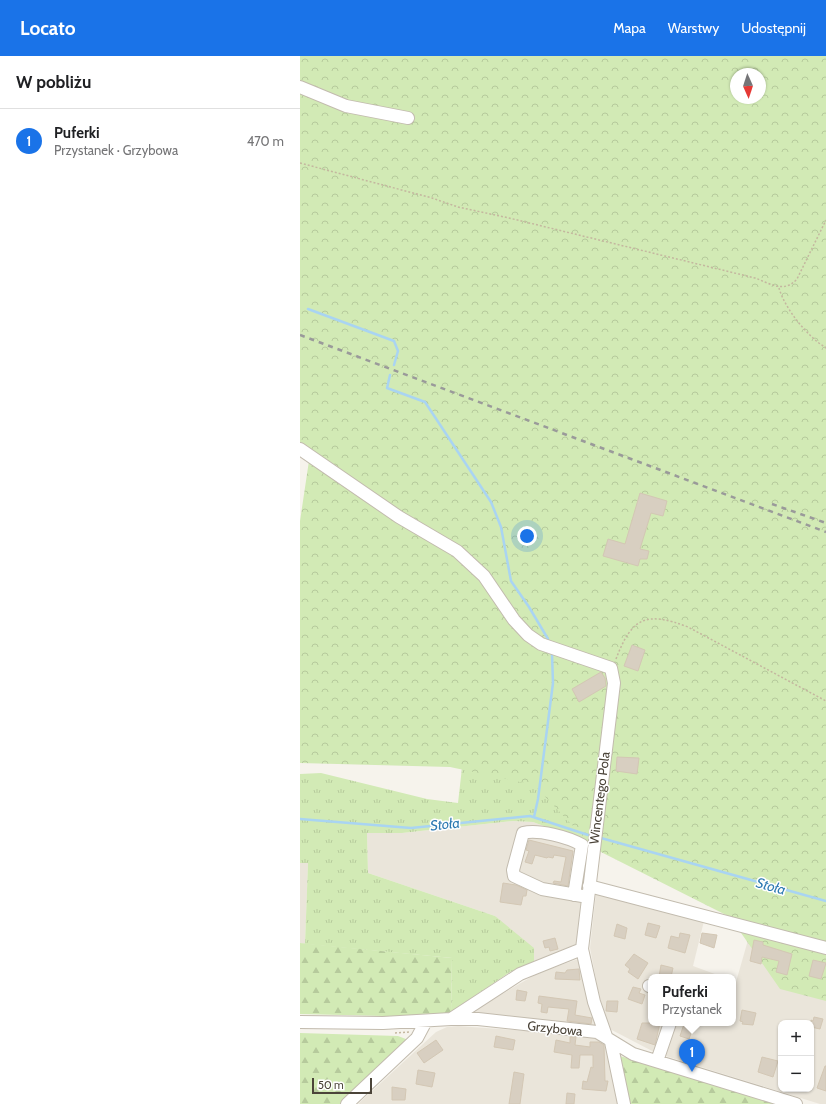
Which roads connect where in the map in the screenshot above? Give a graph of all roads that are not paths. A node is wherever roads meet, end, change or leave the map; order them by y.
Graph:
1 (300, 87) edge
2 (408, 118) dead end
3 (300, 449) edge
4 (589, 892) junction
5 (574, 895) junction
6 (826, 948) edge
7 (582, 949) junction
8 (451, 1019) junction
9 (426, 1021) junction
10 (300, 1022) edge
11 (669, 1026) edge
12 (608, 1039) junction
13 (657, 1061) junction
14 (348, 1104) edge
15 (624, 1104) edge
16 (796, 1104) edge

1 - 2 street
3 - 4 street, Wincentego Pola
4 - 5 street
4 - 6 street
4 - 7 street, Wincentego Pola
5 - 5 street
7 - 8 street
7 - 12 street, Wincentego Pola
8 - 9 street, Grzybowa
8 - 12 street, Grzybowa
9 - 10 street, Grzybowa
9 - 14 street
11 - 13 street
12 - 13 street, Grzybowa
12 - 15 street, Wincentego Pola
13 - 16 street, Grzybowa

